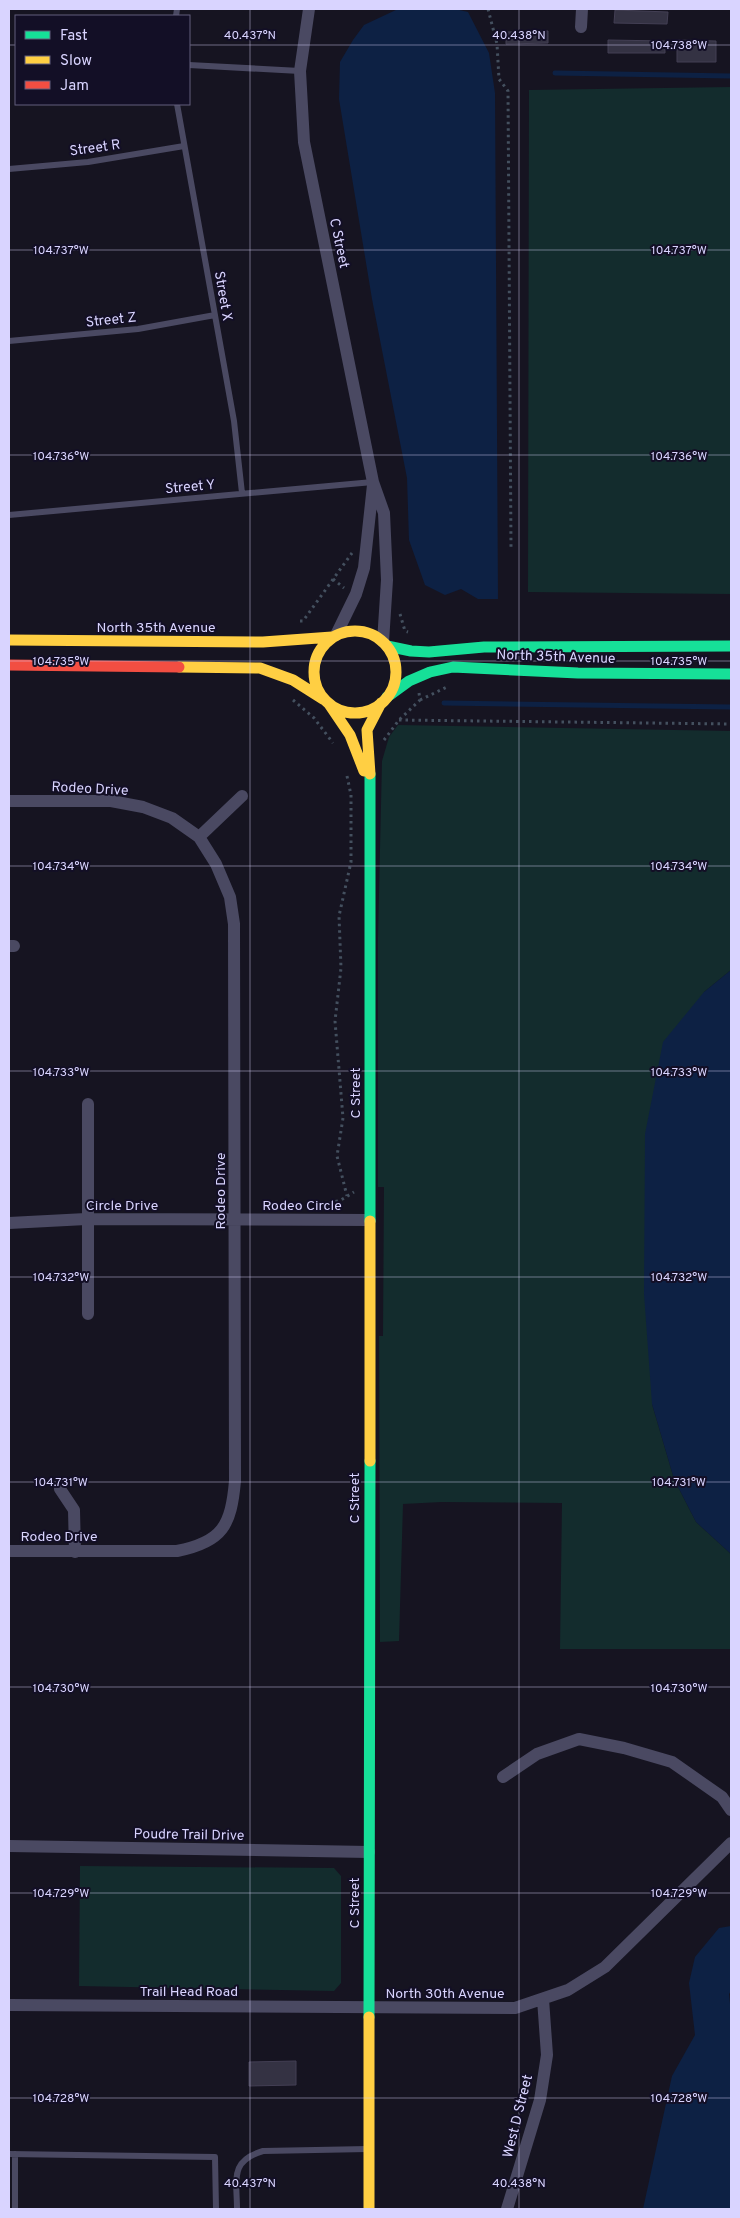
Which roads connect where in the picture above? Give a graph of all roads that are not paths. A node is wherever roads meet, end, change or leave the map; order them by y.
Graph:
1 (309, 9) edge
2 (582, 9) edge
3 (581, 26) dead end
4 (190, 64) edge
5 (300, 71) junction
6 (177, 105) edge
7 (184, 146) junction
8 (9, 169) edge
9 (215, 315) junction
10 (9, 340) edge
11 (373, 482) junction
12 (242, 493) junction
13 (9, 515) edge
14 (334, 636) junction
15 (9, 640) edge
16 (385, 644) junction
17 (731, 646) edge
18 (9, 665) edge
19 (731, 674) edge
20 (384, 700) junction
21 (326, 702) junction
22 (371, 788) junction
23 (242, 796) dead end
24 (9, 801) edge
25 (198, 836) junction
26 (88, 1104) dead end
27 (86, 1219) junction
28 (235, 1220) junction
29 (370, 1220) junction
30 (9, 1223) edge
31 (88, 1314) dead end
32 (60, 1489) dead end
33 (9, 1551) edge
34 (75, 1552) junction
35 (503, 1777) dead end
36 (731, 1810) edge
37 (731, 1843) edge
38 (9, 1846) edge
39 (369, 1852) junction
40 (543, 1999) junction
41 (9, 2005) edge
42 (370, 2007) junction
43 (369, 2148) junction
44 (12, 2154) edge
45 (15, 2209) edge
46 (216, 2209) edge
47 (237, 2209) edge
48 (369, 2209) edge
49 (507, 2209) edge

1 - 5 street, C Street
2 - 3 street
4 - 5 lane
5 - 11 street, C Street
6 - 7 lane, Street X
7 - 8 lane, Street R
7 - 9 lane, Street X
9 - 10 lane, Street Z
9 - 12 lane, Street X
11 - 12 lane, Street Y
11 - 14 street, C Street
11 - 16 street, C Street
12 - 13 lane, Street Y
14 - 15 street, North 35th Avenue
14 - 16 street
14 - 21 street
16 - 17 street, North 35th Avenue
16 - 20 street
18 - 21 street
19 - 20 street, North 35th Avenue
20 - 21 street
20 - 22 street, C Street
21 - 22 street, C Street
22 - 29 street, C Street
23 - 25 street
24 - 25 street, Rodeo Drive
25 - 28 street, Rodeo Drive
26 - 27 street
27 - 28 street, Circle Drive
27 - 30 street, Circle Drive
27 - 31 street
28 - 29 street, Rodeo Circle
28 - 34 street, Rodeo Drive
29 - 39 street, C Street
32 - 34 street
33 - 34 street, Rodeo Drive
35 - 36 street
37 - 40 street, North 30th Avenue
38 - 39 street, Poudre Trail Drive
39 - 42 street, C Street
40 - 42 street, North 30th Avenue
40 - 49 street, West D Street
41 - 42 street, Trail Head Road
42 - 43 street, C Street
43 - 47 lane
43 - 48 street, C Street
44 - 45 lane
44 - 46 lane

